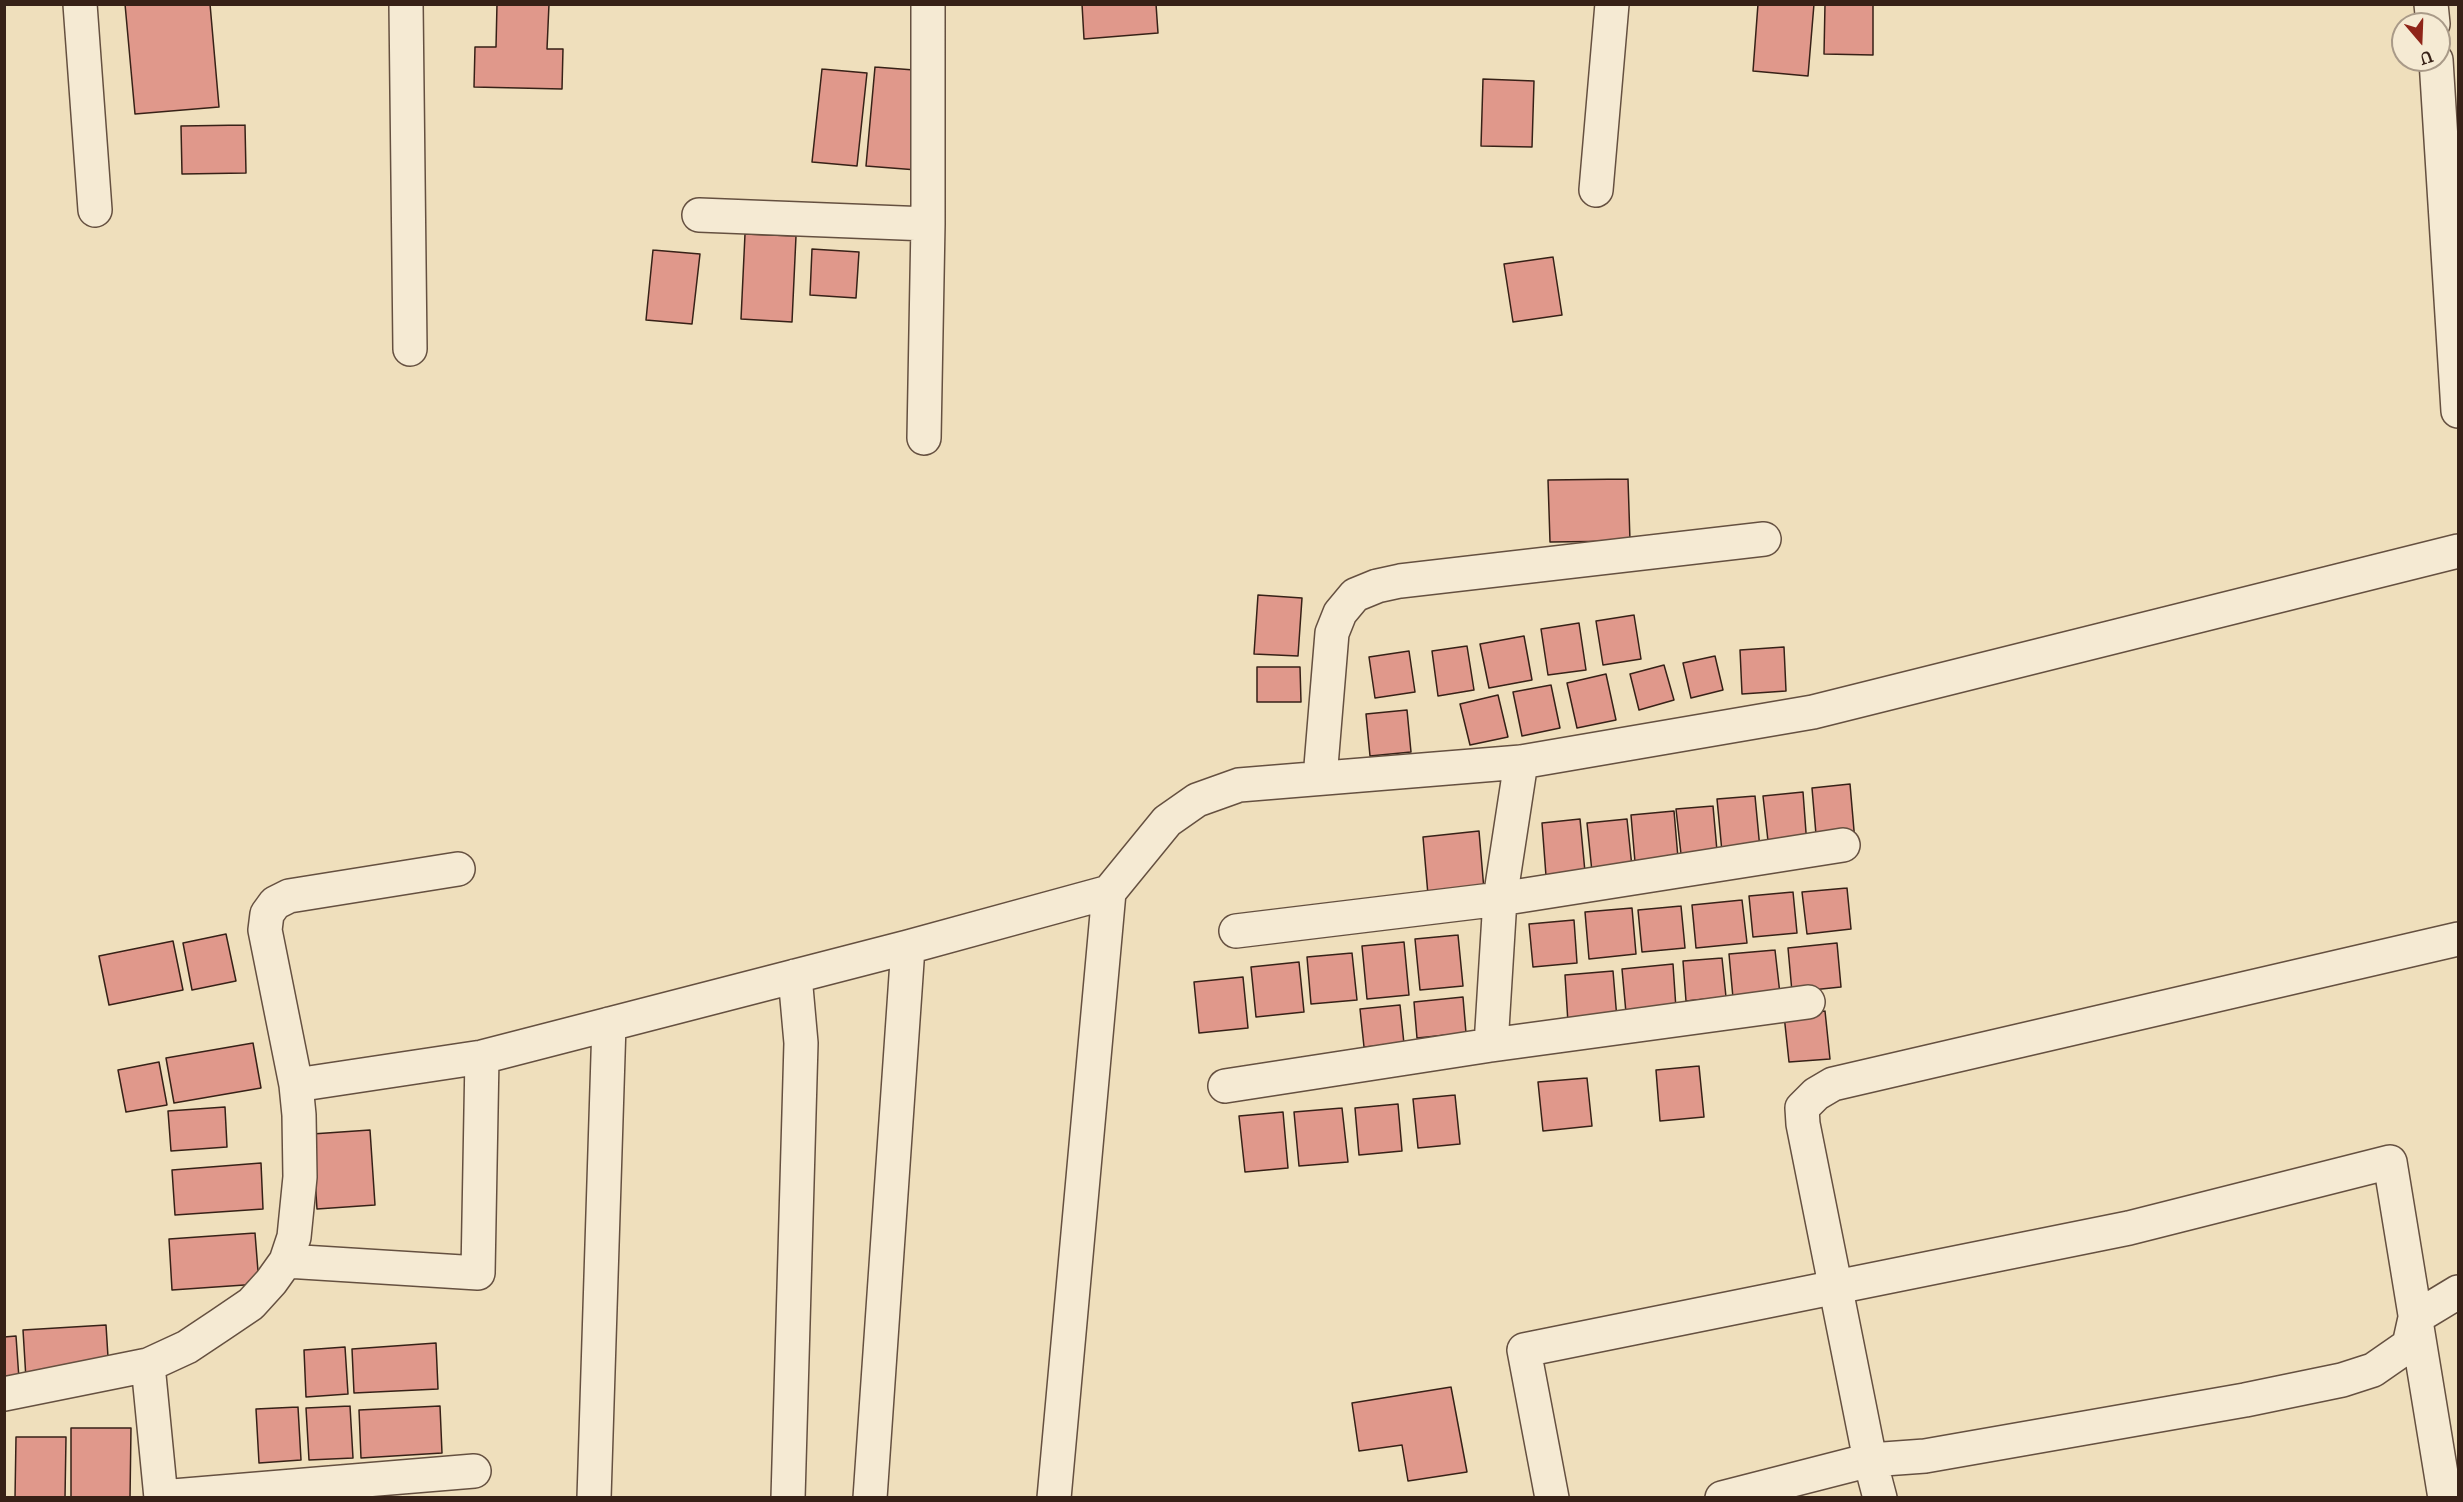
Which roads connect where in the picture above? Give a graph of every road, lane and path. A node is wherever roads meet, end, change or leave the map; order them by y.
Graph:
1 (80, 4) edge
2 (406, 4) edge
3 (928, 4) edge
4 (1612, 4) edge
5 (2437, 72) edge
6 (1596, 190) dead end
7 (95, 210) dead end
8 (699, 215) dead end
9 (928, 224) junction
10 (410, 349) dead end
11 (2458, 411) edge
12 (924, 438) dead end
13 (1764, 539) dead end
14 (2458, 550) edge
15 (1521, 762) junction
16 (1320, 778) junction
17 (1843, 845) dead end
18 (458, 869) dead end
19 (1109, 892) junction
20 (1500, 899) junction
21 (1236, 931) dead end
22 (2458, 939) edge
23 (908, 947) junction
24 (795, 976) junction
25 (1808, 1002) dead end
26 (609, 1024) junction
27 (1491, 1045) junction
28 (482, 1057) junction
29 (296, 1085) junction
30 (1225, 1086) dead end
31 (286, 1261) junction
32 (1836, 1287) junction
33 (2458, 1292) edge
34 (2415, 1318) junction
35 (148, 1365) junction
36 (4, 1394) edge
37 (1870, 1460) junction
38 (474, 1470) dead end
39 (161, 1497) edge
40 (594, 1497) edge
41 (788, 1497) edge
42 (870, 1497) edge
43 (1054, 1497) edge
44 (1552, 1497) edge
45 (1722, 1497) edge
46 (1880, 1497) edge
47 (2445, 1497) edge

1 - 7 street
2 - 10 street
3 - 9 street
4 - 6 street
5 - 11 street
8 - 9 street
9 - 12 street
13 - 16 street
14 - 15 street
15 - 16 street
15 - 20 street
16 - 19 street
17 - 20 street
18 - 29 street
19 - 23 street
19 - 43 street
20 - 21 street
20 - 27 street
22 - 32 street
23 - 24 street
23 - 42 street
24 - 26 street
24 - 41 street
25 - 27 street
26 - 28 street
26 - 40 street
27 - 30 street
28 - 29 street
28 - 31 street
29 - 31 street
31 - 35 street
32 - 34 street
32 - 37 street
32 - 44 street
33 - 34 street
34 - 37 street
34 - 47 street
35 - 36 street
35 - 39 street
37 - 45 street
37 - 46 street
38 - 39 street

